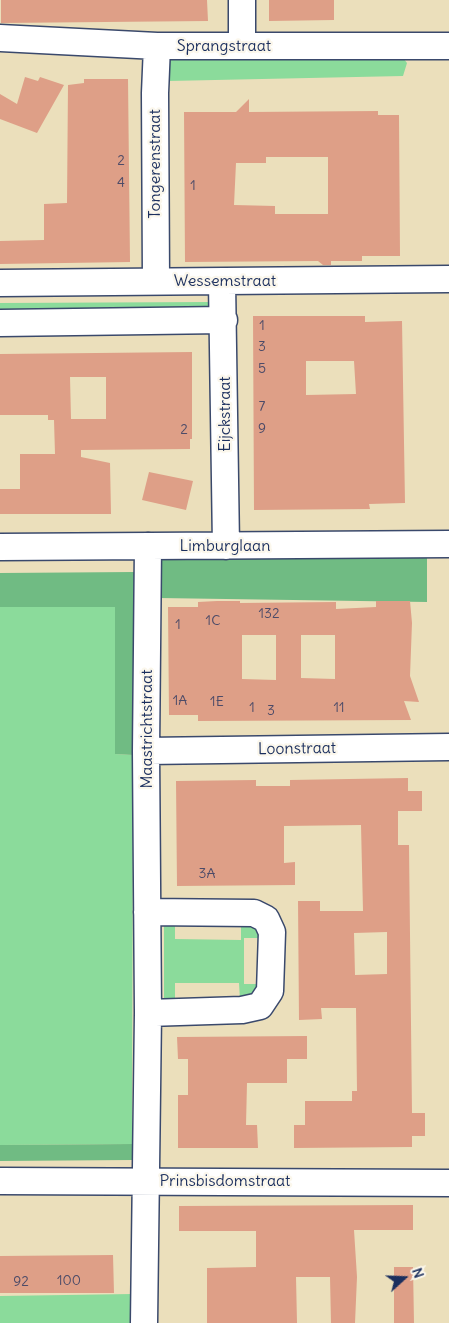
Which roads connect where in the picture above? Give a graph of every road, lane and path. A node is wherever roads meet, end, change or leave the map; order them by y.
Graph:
1 (242, 0) edge
2 (0, 38) edge
3 (157, 46) junction
4 (242, 46) junction
5 (449, 46) edge
6 (449, 279) edge
7 (156, 282) junction
8 (222, 282) junction
9 (0, 283) edge
10 (224, 320) junction
11 (0, 324) edge
12 (449, 544) edge
13 (148, 546) junction
14 (226, 546) junction
15 (0, 547) edge
16 (449, 747) edge
17 (146, 751) junction
18 (147, 912) junction
19 (148, 1013) junction
20 (145, 1180) junction
21 (0, 1181) edge
22 (449, 1183) edge
23 (144, 1323) edge

1 - 4 street
2 - 3 street, Sprangstraat
3 - 4 street, Sprangstraat
3 - 7 street, Tongerenstraat
4 - 5 street, Sprangstraat
6 - 8 street, Wessemstraat
7 - 8 street, Wessemstraat
7 - 9 street, Wessemstraat
8 - 10 street, Eijckstraat
10 - 11 street
10 - 14 street, Eijckstraat
12 - 14 street, Limburglaan
13 - 14 street, Limburglaan
13 - 15 street, Limburglaan
13 - 17 street, Maastrichtstraat
16 - 17 street, Loonstraat
17 - 18 street, Maastrichtstraat
18 - 19 street, Maastrichtstraat
18 - 19 street
19 - 20 street, Maastrichtstraat
20 - 21 street, Prinsbisdomstraat
20 - 22 street, Prinsbisdomstraat
20 - 23 street, Maastrichtstraat

